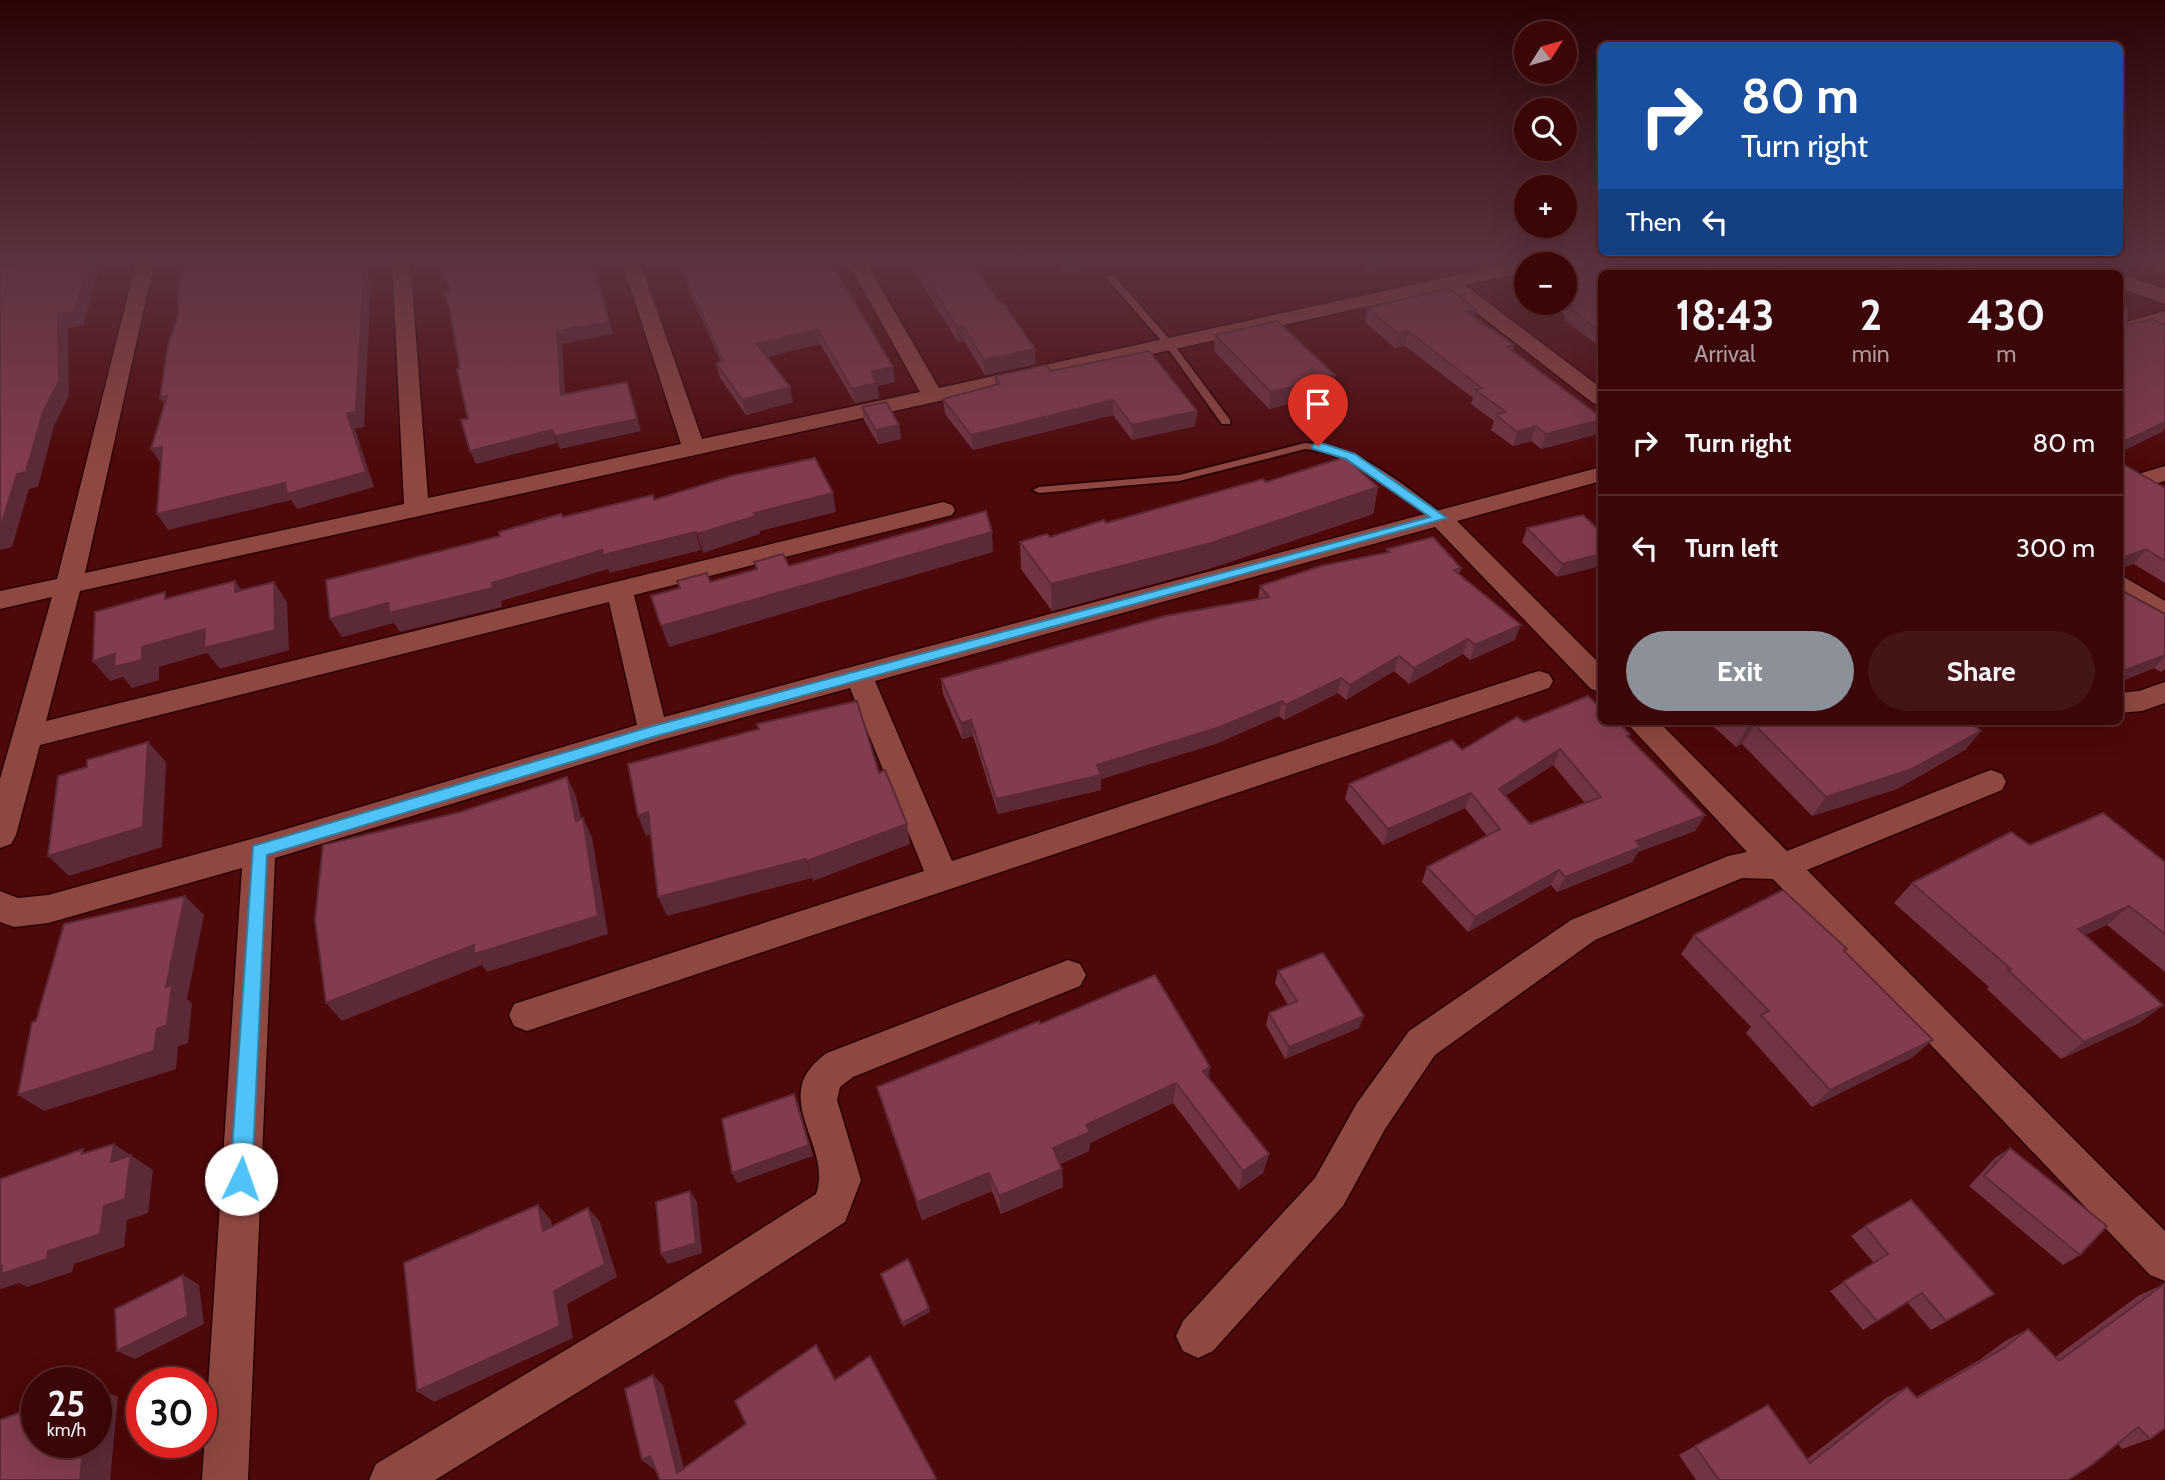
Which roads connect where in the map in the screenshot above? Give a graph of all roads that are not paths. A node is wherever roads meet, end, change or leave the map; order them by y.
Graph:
1 (130, 328) edge
2 (405, 328) edge
3 (653, 328) edge
4 (894, 328) edge
5 (1155, 328) edge
6 (1242, 328) edge
7 (1512, 328) edge
8 (1169, 344) junction
9 (1597, 390) edge
10 (933, 396) junction
11 (1226, 422) dead end
12 (694, 448) junction
13 (2123, 467) edge
14 (1598, 475) edge
15 (2154, 477) edge
16 (1039, 491) dead end
17 (2165, 493) edge
18 (416, 508) junction
19 (943, 510) dead end
20 (1440, 518) junction
21 (69, 584) junction
22 (2123, 586) edge
23 (619, 590) junction
24 (0, 600) edge
25 (2165, 613) edge
26 (859, 676) junction
27 (1598, 679) edge
28 (1539, 681) dead end
29 (2165, 692) edge
30 (2123, 703) edge
31 (1644, 725) edge
32 (653, 732) junction
33 (27, 737) junction
34 (1991, 782) dead end
35 (0, 835) edge
36 (259, 850) junction
37 (1783, 866) junction
38 (943, 878) junction
39 (5, 913) edge
40 (1068, 975) dead end
41 (527, 1015) dead end
42 (2165, 1260) edge
43 (1198, 1336) dead end
44 (225, 1480) edge
45 (391, 1480) edge

1 - 21 street
2 - 18 street
3 - 12 street
4 - 10 street
5 - 8 lane
6 - 8 street
7 - 9 street
8 - 10 street
8 - 11 lane
10 - 12 street
12 - 18 street
13 - 15 street
14 - 20 street
15 - 17 street
16 - 20 lane
18 - 21 street
19 - 23 street
20 - 26 street
20 - 27 street
21 - 24 street
21 - 33 street
22 - 25 street
23 - 32 street
23 - 33 street
26 - 32 street
26 - 38 street
28 - 38 street
29 - 30 street
31 - 37 street
32 - 36 street
33 - 35 street
34 - 37 street
36 - 39 street
36 - 44 street
37 - 42 street
37 - 43 street
38 - 41 street
40 - 45 street

